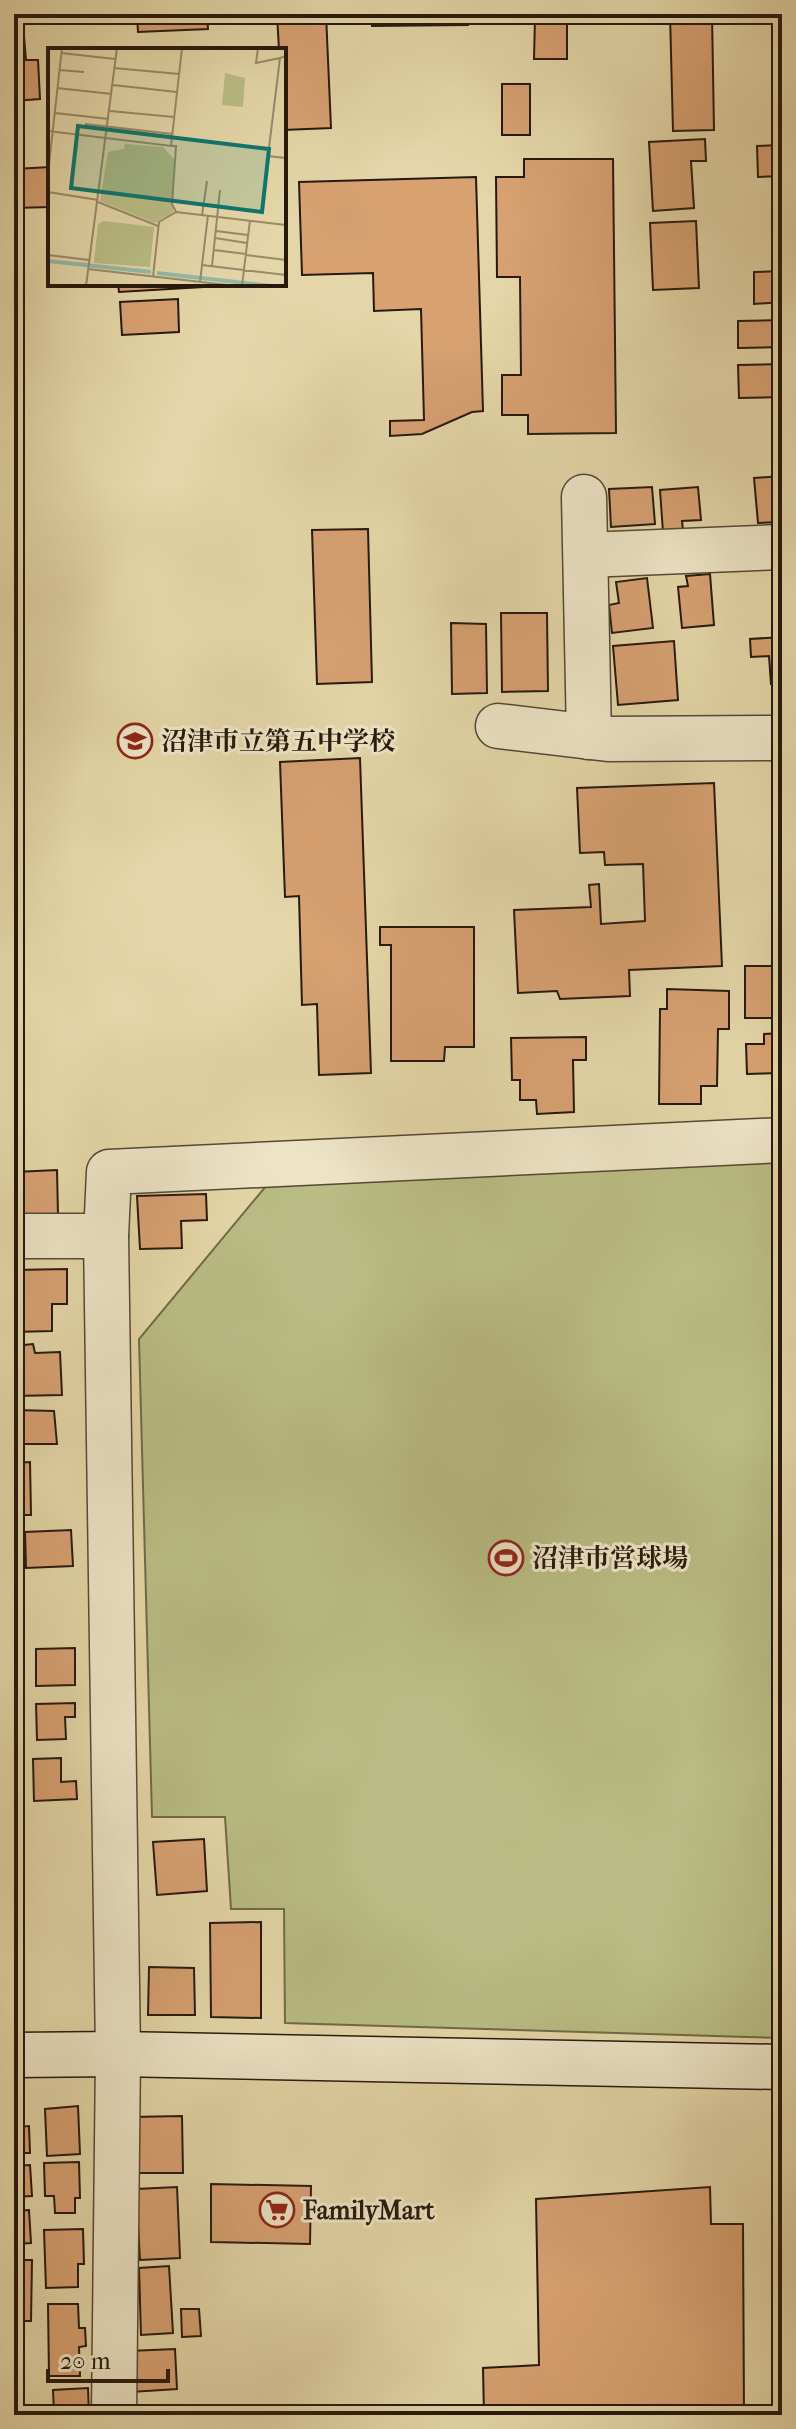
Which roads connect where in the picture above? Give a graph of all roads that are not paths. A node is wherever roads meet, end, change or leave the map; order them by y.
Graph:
1 (584, 497) dead end
2 (782, 547) edge
3 (586, 555) junction
4 (498, 726) dead end
5 (589, 737) junction
6 (782, 738) edge
7 (782, 1140) edge
8 (14, 1236) edge
9 (106, 1236) junction
10 (118, 2054) junction
11 (14, 2055) edge
12 (782, 2067) edge
13 (114, 2415) edge

1 - 3 street
2 - 3 street
3 - 5 street
4 - 5 street
5 - 6 street
7 - 9 street
8 - 9 street
9 - 10 street
10 - 11 street
10 - 12 street
10 - 13 street

